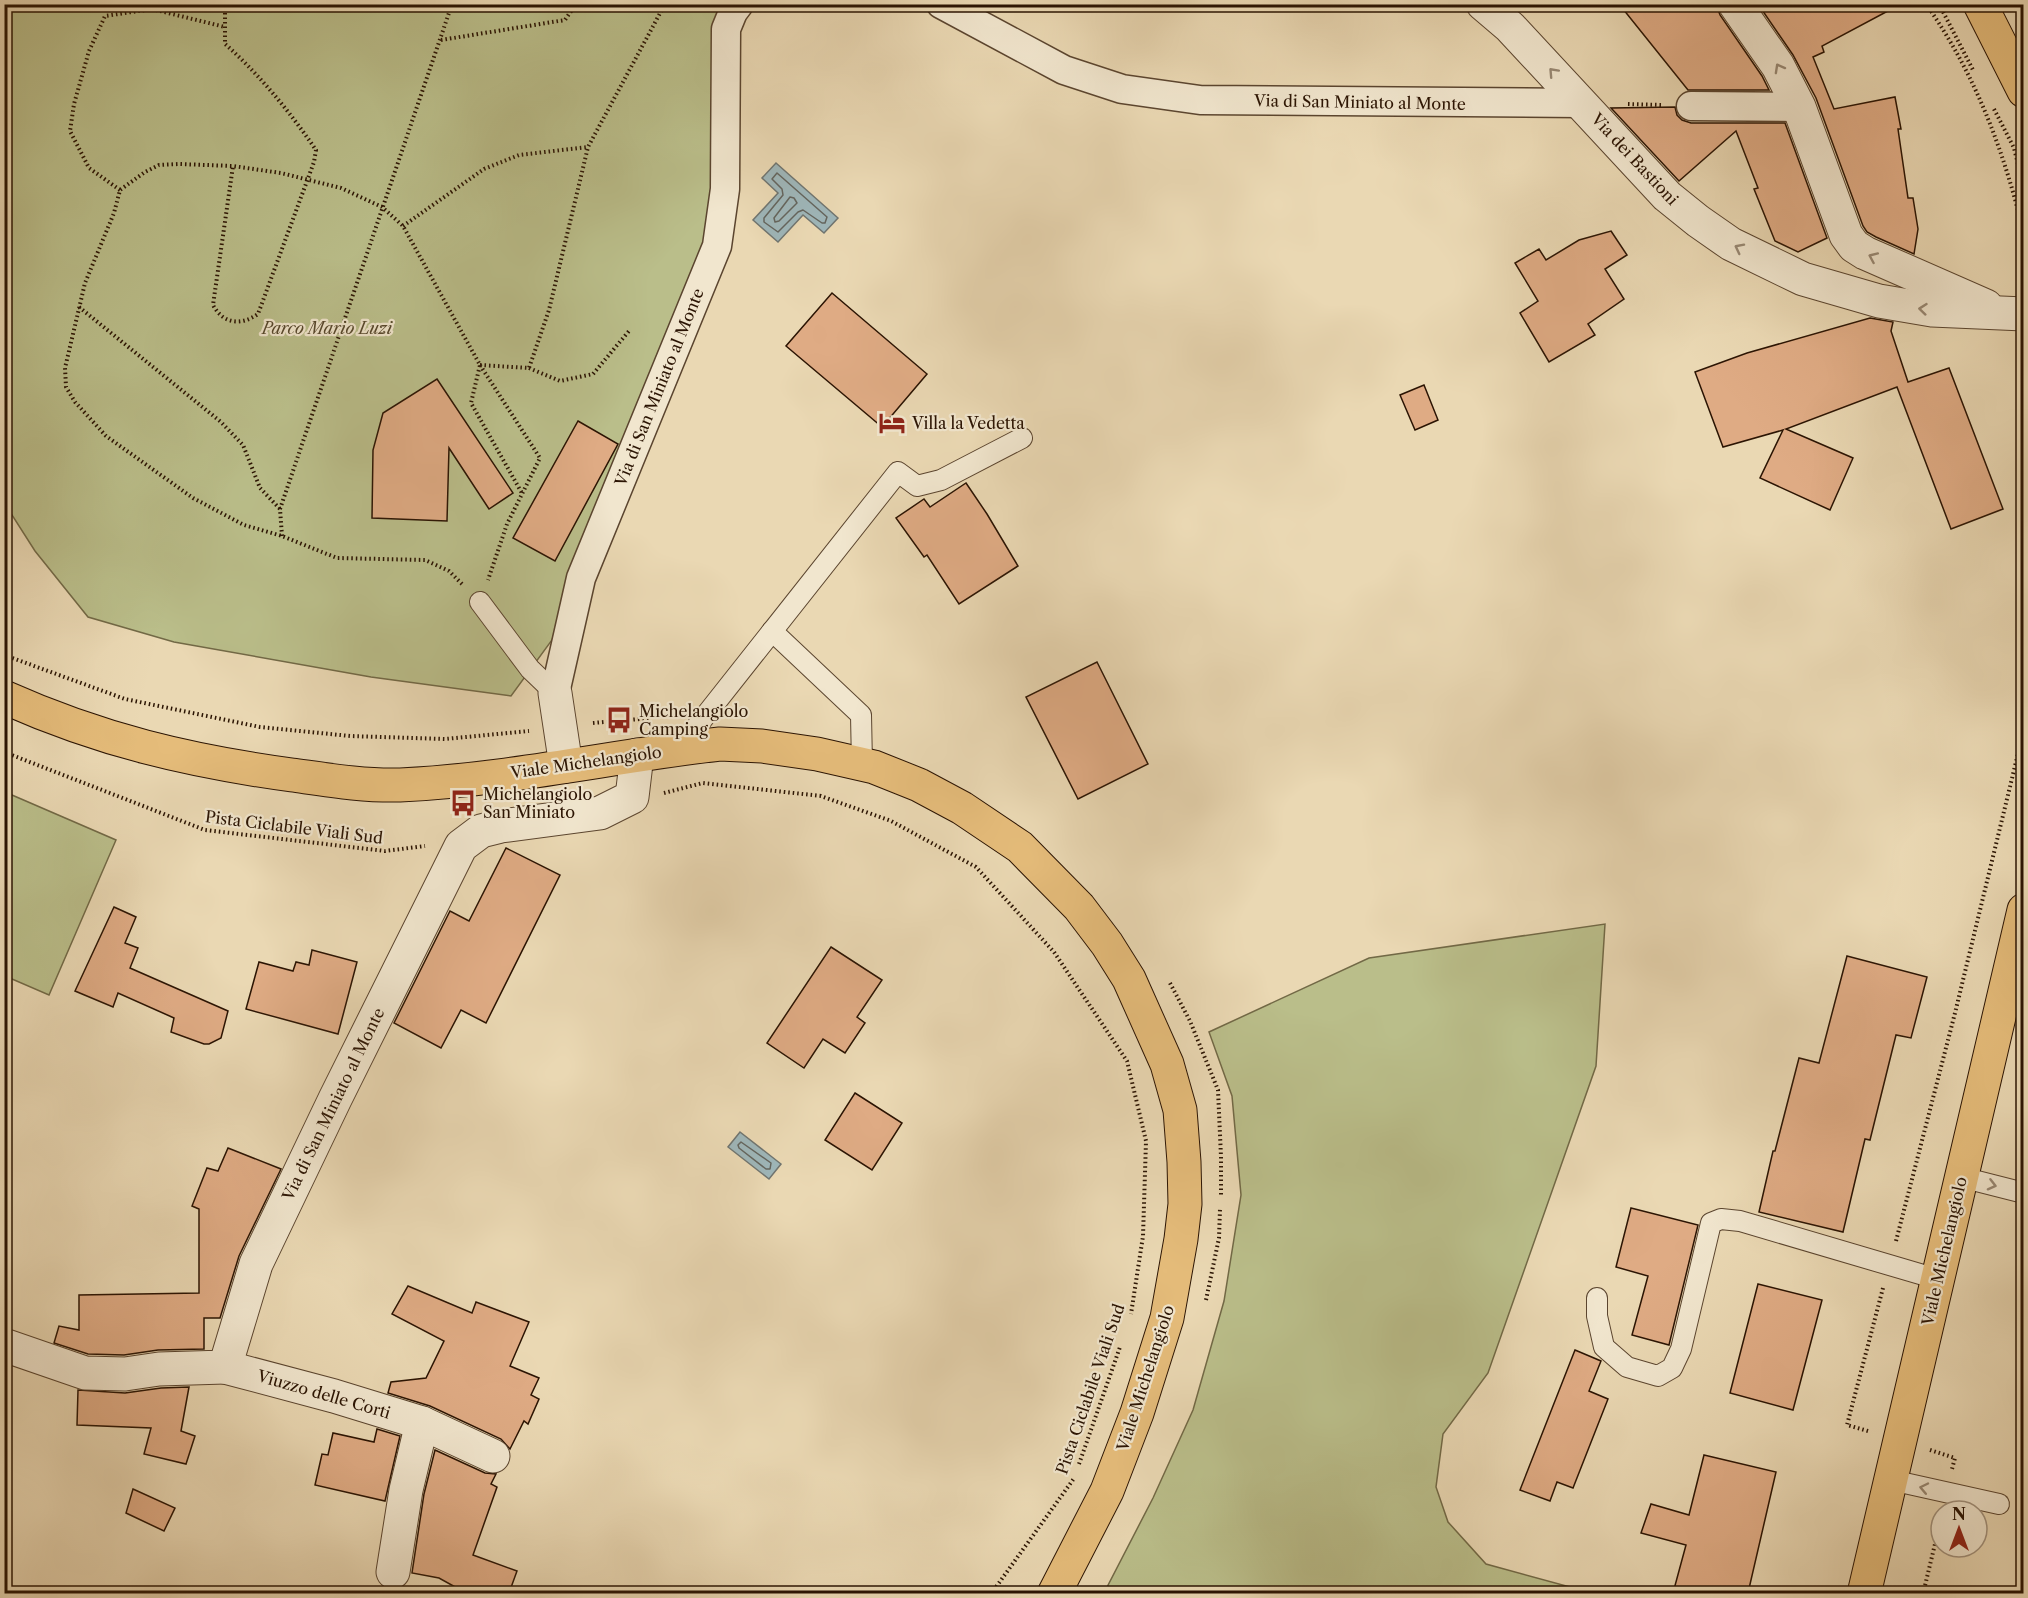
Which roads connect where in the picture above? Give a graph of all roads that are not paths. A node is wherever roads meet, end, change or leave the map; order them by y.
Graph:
1 (739, 4) edge
2 (941, 4) edge
3 (1483, 4) edge
4 (1735, 4) edge
5 (1980, 4) edge
6 (2024, 91) edge
7 (1582, 103) junction
8 (1691, 106) road end
9 (1799, 107) junction
10 (2014, 314) edge
11 (1022, 438) dead end
12 (480, 602) road end
13 (772, 631) junction
14 (555, 693) junction
15 (4, 697) edge
16 (679, 749) junction
17 (637, 755) junction
18 (862, 764) junction
19 (566, 766) junction
20 (2024, 909) edge
21 (2018, 959) edge
22 (1961, 1177) junction
23 (2024, 1193) edge
24 (1937, 1279) junction
25 (1597, 1298) dead end
26 (4, 1345) edge
27 (225, 1367) junction
28 (422, 1423) junction
29 (493, 1456) dead end
30 (1891, 1480) junction
31 (1999, 1504) dead end
32 (393, 1572) dead end
33 (1054, 1593) edge
34 (1864, 1593) edge

1 - 14 street, Via di San Miniato al Monte
2 - 7 street, Via di San Miniato al Monte
7 -> 3 street, Via dei Bastioni
9 -> 4 street
5 - 6 main road
10 -> 7 street, Via dei Bastioni
8 - 9 street
10 -> 9 street
11 - 13 lane
12 - 14 lane
13 - 16 lane
13 - 18 lane
14 - 19 street, Via di San Miniato al Monte
15 - 19 main road, Viale Michelangiolo
16 - 17 main road, Viale Michelangiolo
16 - 18 main road, Viale Michelangiolo
17 - 19 main road, Viale Michelangiolo
17 - 27 street, Via di San Miniato al Monte
18 - 33 main road, Viale Michelangiolo
20 - 21 main road, Viale Michelangiolo
21 - 22 main road, Viale Michelangiolo
22 -> 23 lane
22 - 24 main road, Viale Michelangiolo
24 - 25 lane
24 - 30 main road, Viale Michelangiolo
26 - 27 street
27 - 28 street, Viuzzo delle Corti
28 - 29 street, Viuzzo delle Corti
28 - 32 street
31 -> 30 lane
30 - 34 main road, Viale Michelangiolo

